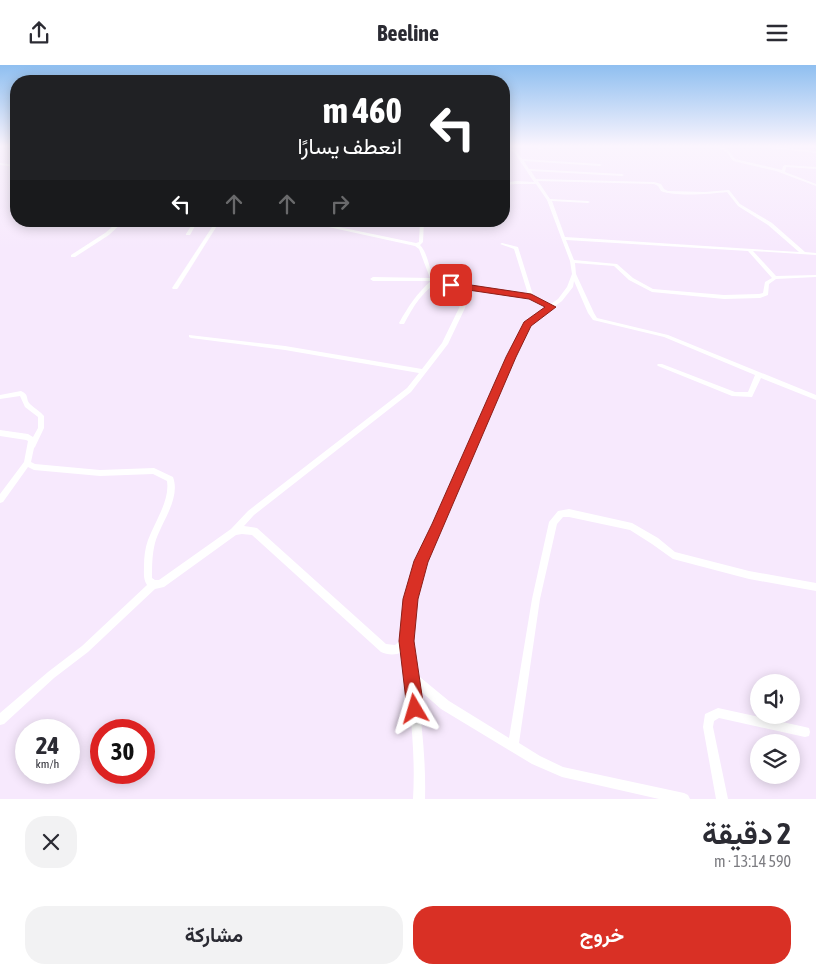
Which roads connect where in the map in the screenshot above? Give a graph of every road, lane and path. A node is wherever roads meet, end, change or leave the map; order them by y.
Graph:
1 (804, 180) edge
2 (510, 182) edge
3 (537, 182) junction
4 (816, 185) edge
5 (548, 200) junction
6 (588, 202) dead end
7 (115, 227) edge
8 (192, 227) edge
9 (214, 227) edge
10 (332, 227) edge
11 (422, 227) edge
12 (188, 234) dead end
13 (564, 238) junction
14 (502, 243) dead end
15 (417, 245) junction
16 (750, 251) junction
17 (805, 254) junction
18 (816, 254) edge
19 (73, 256) dead end
20 (572, 261) junction
21 (574, 274) junction
22 (816, 277) edge
23 (775, 278) junction
24 (373, 279) dead end
25 (434, 281) junction
26 (175, 288) dead end
27 (469, 288) junction
28 (531, 296) junction
29 (551, 307) junction
30 (402, 323) dead end
31 (191, 336) dead end
32 (660, 365) dead end
33 (424, 372) junction
34 (759, 374) junction
35 (0, 397) edge
36 (816, 398) edge
37 (0, 433) edge
38 (32, 447) junction
39 (27, 463) junction
40 (0, 499) edge
41 (234, 532) junction
42 (153, 585) junction
43 (816, 587) edge
44 (406, 641) junction
45 (411, 676) junction
46 (0, 720) edge
47 (805, 732) dead end
48 (513, 745) junction
49 (419, 799) edge
50 (684, 799) edge
51 (722, 799) edge

1 - 4 street
2 - 3 street
3 - 5 street
3 - 17 street
5 - 6 street
5 - 13 street
7 - 19 street
8 - 12 street
9 - 26 street
10 - 15 street
11 - 15 street
13 - 16 street
13 - 20 street
14 - 28 street
15 - 25 street
16 - 17 street
16 - 23 street
17 - 18 street
20 - 21 street
20 - 23 street
21 - 29 street
21 - 34 street
22 - 23 street
24 - 25 street
25 - 27 street
25 - 30 street
27 - 28 street
27 - 33 street
28 - 29 street
29 - 44 street
31 - 33 street
32 - 34 street
33 - 41 street
34 - 36 street
35 - 38 street
37 - 38 street
38 - 39 street
39 - 40 street
39 - 42 street
41 - 42 street
41 - 44 street
42 - 46 street
43 - 48 street
44 - 45 street
45 - 48 street
45 - 49 street
47 - 51 street
48 - 50 street

